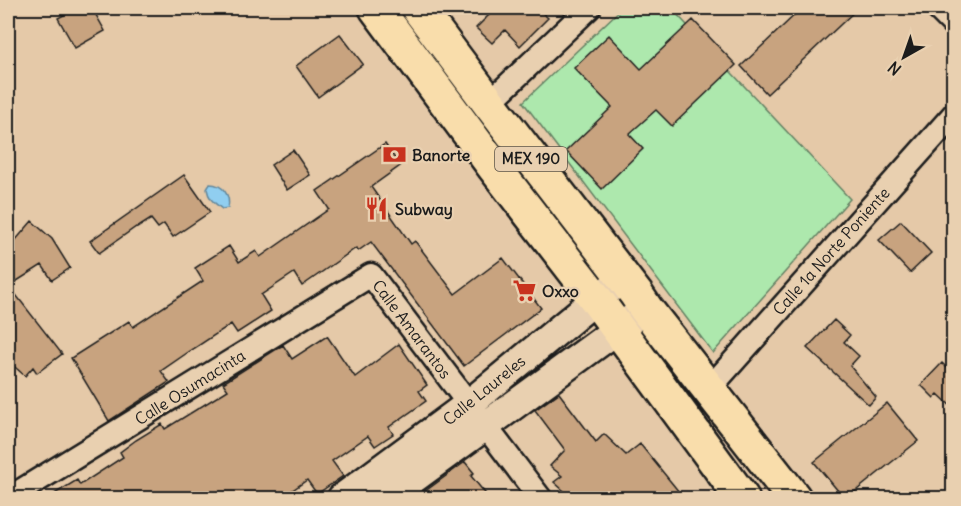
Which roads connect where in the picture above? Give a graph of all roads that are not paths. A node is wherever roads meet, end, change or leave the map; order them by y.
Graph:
1 (376, 8) edge
2 (418, 8) edge
3 (589, 8) edge
4 (937, 8) edge
5 (954, 25) edge
6 (489, 103) junction
7 (954, 114) edge
8 (371, 275) joint
9 (624, 279) junction
10 (596, 299) junction
11 (646, 309) junction
12 (616, 329) junction
13 (709, 389) junction
14 (476, 416) junction
15 (9, 498) edge
16 (342, 498) edge
17 (387, 498) edge
18 (540, 498) edge
19 (742, 498) edge
20 (794, 498) edge

1 - 10 main road, MEX 190
2 - 6 main road, MEX 190
3 - 6 street
4 - 5 street
6 - 9 main road, MEX 190
7 - 13 street, Calle 1a Norte Poniente
8 - 14 street, Calle Amarantos
8 - 15 street, Calle Osumacinta
9 - 10 street, Calle Laureles
9 - 11 main road, MEX 190
10 - 12 main road, MEX 190
10 - 14 street, Calle Laureles
11 - 12 street, Calle Laureles
11 - 13 main road, MEX 190
12 - 14 street, Calle Laureles
12 - 19 main road, MEX 190
13 - 20 main road, MEX 190
14 - 16 street, Calle Laureles
14 - 17 street, Calle Laureles
14 - 18 street, Calle Amarantos

